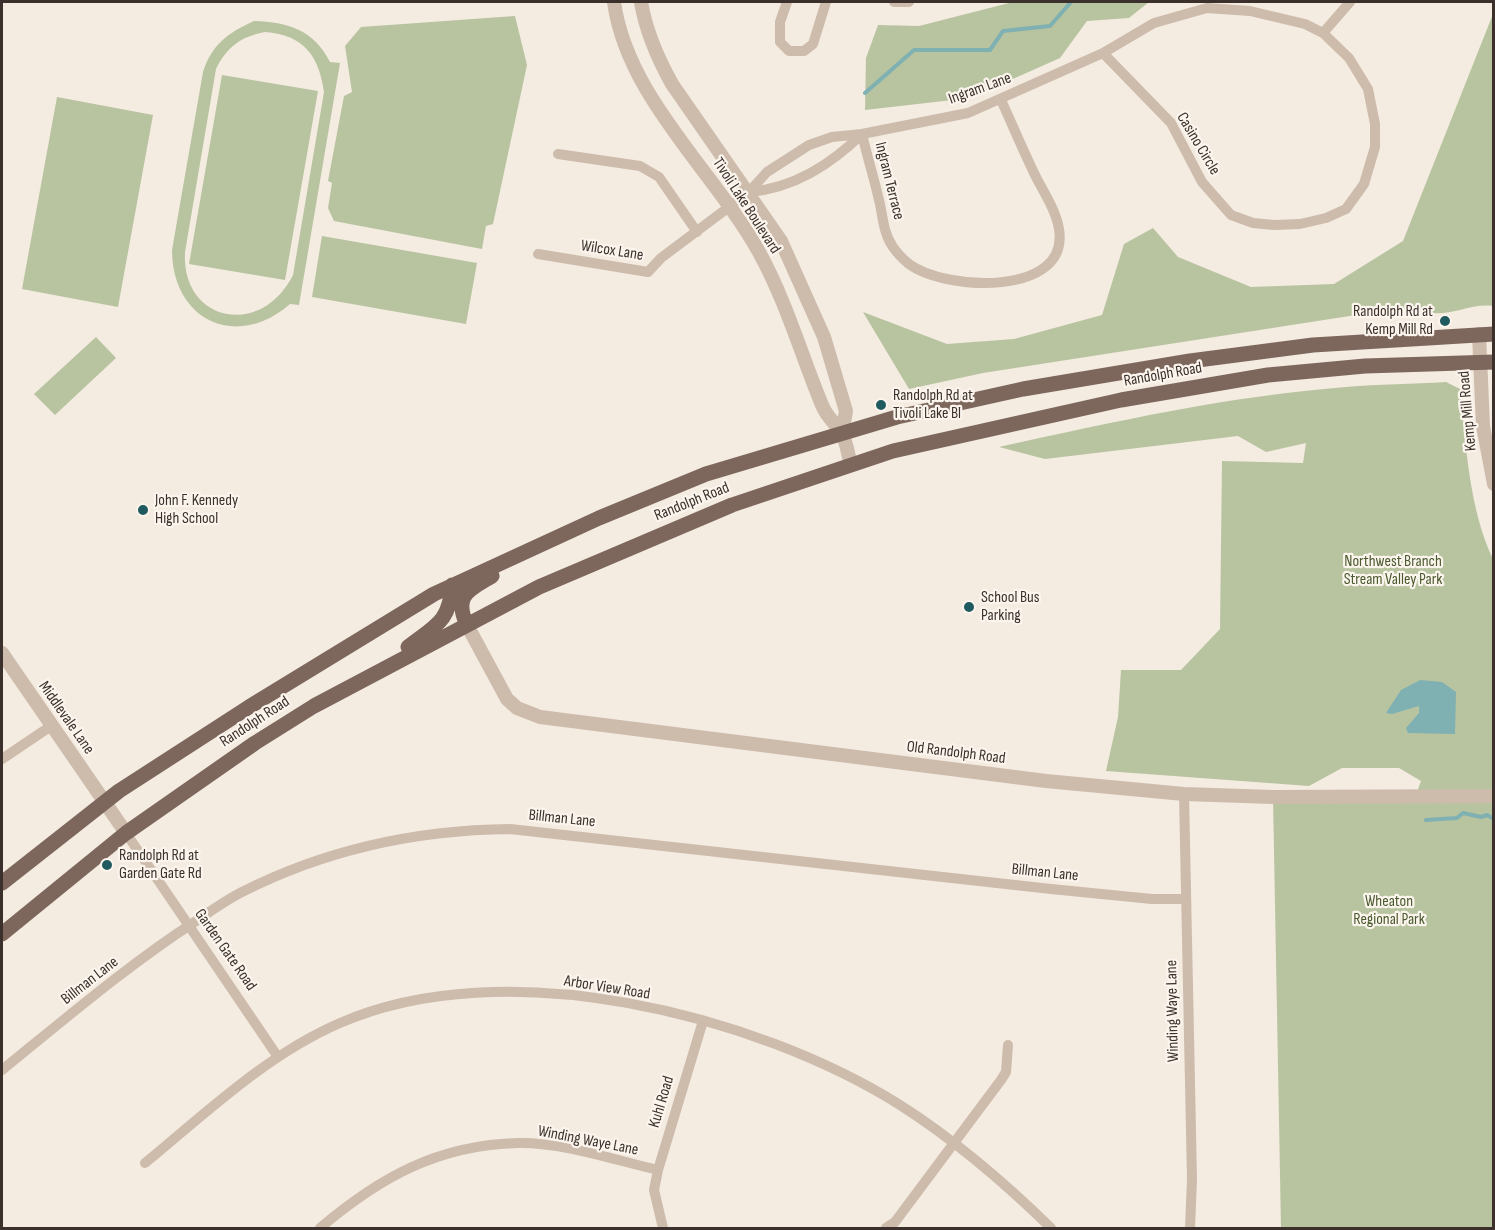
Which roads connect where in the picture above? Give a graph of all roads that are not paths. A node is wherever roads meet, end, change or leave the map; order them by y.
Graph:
1 (614, 2) edge
2 (641, 2) edge
3 (787, 2) edge
4 (826, 2) edge
5 (894, 2) edge
6 (909, 2) edge
7 (1350, 2) edge
8 (1323, 33) junction
9 (1103, 53) junction
10 (1001, 100) junction
11 (862, 134) junction
12 (558, 154) dead end
13 (749, 192) junction
14 (730, 207) junction
15 (697, 232) junction
16 (538, 254) dead end
17 (1486, 334) edge
18 (1487, 362) edge
19 (842, 434) junction
20 (851, 465) junction
21 (1494, 484) edge
22 (540, 547) junction
23 (452, 585) junction
24 (466, 625) junction
25 (2, 653) edge
26 (374, 672) junction
27 (51, 726) junction
28 (2, 759) edge
29 (1184, 794) junction
30 (1494, 796) edge
31 (104, 802) junction
32 (126, 833) junction
33 (2, 883) edge
34 (1185, 899) junction
35 (188, 926) junction
36 (2, 934) edge
37 (703, 1021) junction
38 (1008, 1045) dead end
39 (278, 1057) junction
40 (2, 1070) edge
41 (955, 1143) junction
42 (145, 1163) dead end
43 (658, 1170) junction
44 (320, 1228) edge
45 (663, 1228) edge
46 (886, 1228) edge
47 (1051, 1228) edge
48 (1190, 1228) edge

1 - 14 street, Tivoli Lake Boulevard
2 - 13 street, Tivoli Lake Boulevard
3 - 4 street
5 - 6 street
7 - 8 street
8 - 9 street, Casino Circle
8 - 9 street, Casino Circle
9 - 10 street, Ingram Lane
10 - 11 street, Ingram Lane
10 - 11 street, Ingram Terrace
11 - 13 street
11 - 13 street, Ingram Lane
12 - 15 street
13 - 14 street, Ingram Lane
13 - 19 street, Tivoli Lake Boulevard
14 - 15 street, Wilcox Lane
14 - 19 street, Tivoli Lake Boulevard
15 - 16 street, Wilcox Lane
17 - 18 street, Kemp Mill Road
17 - 19 main road, Randolph Road
18 - 20 main road, Randolph Road
18 - 21 street, Kemp Mill Road
19 - 20 street, Tivoli Lake Boulevard
19 - 22 main road, Randolph Road
20 - 24 main road, Randolph Road
22 - 23 main road, Randolph Road
22 - 24 main road
23 - 26 main road
23 - 31 main road, Randolph Road
24 - 26 main road, Randolph Road
24 - 29 street, Old Randolph Road
25 - 27 street, Middlevale Lane
26 - 32 main road, Randolph Road
27 - 28 street
27 - 31 street, Middlevale Lane
29 - 30 street, Old Randolph Road
29 - 34 street, Winding Waye Lane
31 - 32 street, Garden Gate Road
31 - 33 main road, Randolph Road
32 - 35 street, Garden Gate Road
32 - 36 main road, Randolph Road
34 - 35 street, Billman Lane
34 - 48 street, Winding Waye Lane
35 - 39 street, Garden Gate Road
35 - 40 street, Billman Lane
37 - 39 street, Arbor View Road
37 - 41 street, Arbor View Road
37 - 43 street, Kuhl Road
38 - 41 street
39 - 42 street, Arbor View Road
41 - 46 street
41 - 47 street, Arbor View Road
43 - 44 street, Winding Waye Lane
43 - 45 street, Kuhl Road

